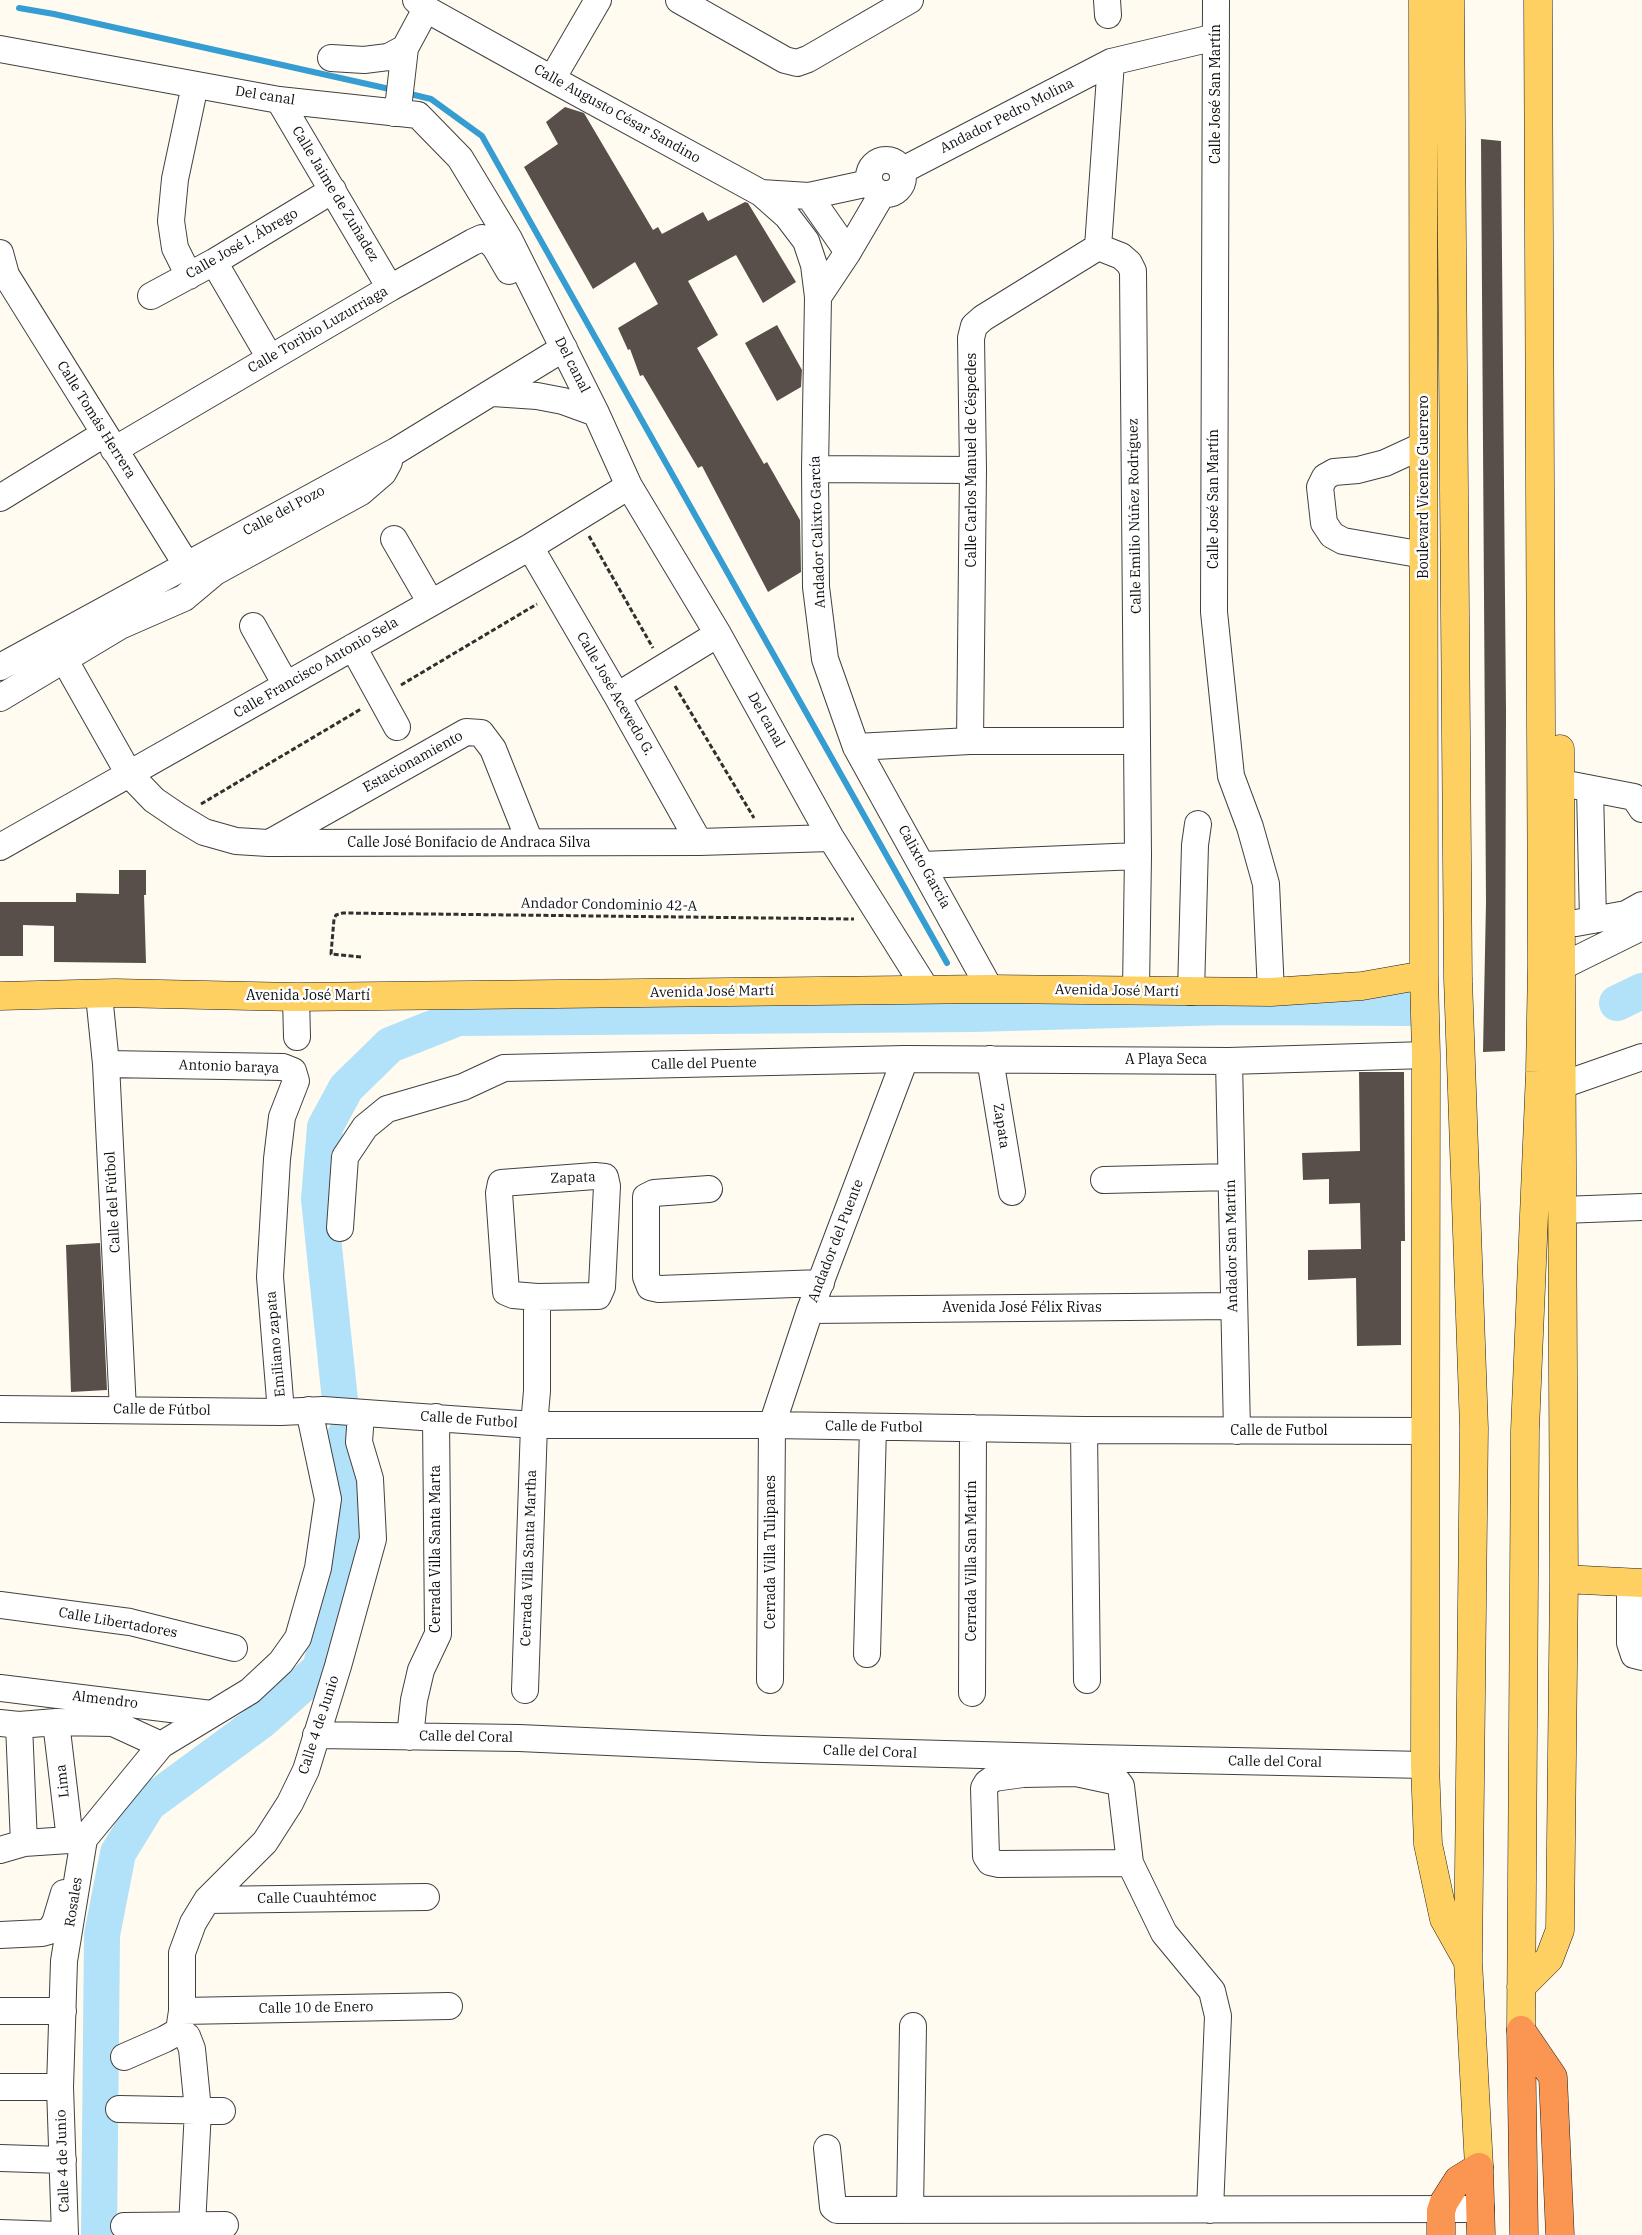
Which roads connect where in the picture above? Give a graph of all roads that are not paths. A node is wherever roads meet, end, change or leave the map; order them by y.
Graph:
1 (598, 0) edge
2 (910, 0) edge
3 (1216, 0) edge
4 (1423, 0) edge
5 (1450, 0) edge
6 (1538, 0) edge
7 (1554, 0) edge
8 (682, 1) edge
9 (421, 4) edge
10 (1216, 37) junction
11 (0, 50) edge
12 (331, 58) dead end
13 (404, 61) junction
14 (1111, 62) junction
15 (552, 79) junction
16 (195, 85) junction
17 (279, 100) junction
18 (397, 107) junction
19 (876, 188) junction
20 (333, 190) junction
21 (761, 193) junction
22 (809, 196) junction
23 (806, 241) joint
24 (1098, 247) junction
25 (848, 252) junction
26 (214, 262) junction
27 (2, 267) edge
28 (189, 276) junction
29 (512, 276) dead end
30 (390, 288) junction
31 (150, 296) dead end
32 (818, 297) junction
33 (564, 348) junction
34 (270, 358) junction
35 (493, 393) junction
36 (596, 413) junction
37 (109, 442) junction
38 (1424, 445) junction
39 (396, 451) junction
40 (815, 468) junction
41 (973, 470) junction
42 (629, 486) junction
43 (0, 498) edge
44 (394, 540) dead end
45 (530, 547) junction
46 (1424, 555) junction
47 (186, 564) junction
48 (431, 603) junction
49 (253, 626) dead end
50 (718, 634) junction
51 (353, 647) junction
52 (64, 659) junction
53 (0, 667) edge
54 (286, 685) junction
55 (617, 696) junction
56 (0, 698) edge
57 (397, 727) dead end
58 (1137, 741) junction
59 (970, 742) junction
60 (856, 747) junction
61 (129, 774) junction
62 (1560, 783) junction
63 (1590, 789) junction
64 (1642, 809) edge
65 (1198, 824) dead end
66 (831, 838) junction
67 (530, 842) junction
68 (699, 842) junction
69 (268, 843) junction
70 (0, 847) edge
71 (1138, 856) junction
72 (923, 865) junction
73 (1642, 905) edge
74 (1592, 920) junction
75 (1561, 925) junction
76 (1642, 927) edge
77 (1561, 967) junction
78 (1424, 975) junction
79 (926, 989) junction
80 (990, 989) junction
81 (1136, 989) junction
82 (1191, 992) junction
83 (1271, 992) junction
84 (99, 995) junction
85 (0, 996) edge
86 (296, 997) junction
87 (297, 1037) dead end
88 (1426, 1055) junction
89 (1642, 1057) edge
90 (990, 1059) junction
91 (905, 1060) junction
92 (1229, 1061) junction
93 (106, 1064) junction
94 (1562, 1085) junction
95 (1231, 1177) junction
96 (1104, 1180) dead end
97 (708, 1190) dead end
98 (1012, 1192) dead end
99 (1642, 1207) edge
100 (1562, 1210) junction
101 (340, 1228) dead end
102 (270, 1276) joint
103 (821, 1283) junction
104 (537, 1297) junction
105 (1233, 1306) junction
106 (810, 1310) junction
107 (0, 1409) edge
108 (123, 1410) junction
109 (316, 1410) junction
110 (281, 1412) junction
111 (361, 1414) junction
112 (436, 1417) junction
113 (534, 1425) junction
114 (772, 1425) junction
115 (873, 1426) junction
116 (973, 1428) junction
117 (1084, 1430) junction
118 (1237, 1431) junction
119 (1425, 1432) junction
120 (1564, 1579) junction
121 (1636, 1583) edge
122 (0, 1605) edge
123 (234, 1648) dead end
124 (867, 1654) dead end
125 (1563, 1654) junction
126 (1638, 1656) edge
127 (770, 1680) dead end
128 (1087, 1680) dead end
129 (0, 1688) edge
130 (525, 1690) dead end
131 (972, 1693) dead end
132 (1522, 1710) junction
133 (211, 1714) junction
134 (56, 1722) junction
135 (9, 1724) edge
136 (316, 1735) junction
137 (410, 1736) junction
138 (161, 1745) junction
139 (1425, 1765) junction
140 (77, 1840) junction
141 (12, 1847) edge
142 (1130, 1863) junction
143 (426, 1897) dead end
144 (207, 1900) junction
145 (0, 1935) edge
146 (1468, 1961) junction
147 (1521, 1987) junction
148 (449, 2006) dead end
149 (0, 2011) edge
150 (63, 2011) junction
151 (181, 2021) junction
152 (913, 2026) dead end
153 (1521, 2030) junction
154 (124, 2057) dead end
155 (0, 2087) edge
156 (60, 2087) junction
157 (119, 2109) dead end
158 (210, 2110) junction
159 (827, 2148) dead end
160 (0, 2158) edge
161 (63, 2160) junction
162 (1479, 2167) junction
163 (910, 2210) junction
164 (1210, 2210) junction
165 (1481, 2222) edge
166 (1441, 2223) edge
167 (225, 2225) dead end
168 (124, 2226) dead end
169 (192, 2226) junction
170 (0, 2233) edge
171 (60, 2235) edge
172 (65, 2235) edge
173 (1524, 2235) edge
174 (1560, 2235) edge

1 - 15 street
2 - 8 street
3 - 10 street, Calle José San Martín
4 - 38 main road, Boulevard Vicente Guerrero
5 - 146 main road
6 - 132 main road
7 - 62 main road
9 - 13 street
9 - 15 street, Calle Augusto César Sandino
10 - 14 street, Andador Pedro Molina
10 - 83 street, Calle José San Martín
11 - 16 street, Del canal
12 - 13 street
13 - 18 street
14 - 19 street, Andador Pedro Molina
14 - 24 street
15 - 21 street, Calle Augusto César Sandino
16 - 17 street, Del canal
16 - 28 street
17 - 18 street, Del canal
17 - 20 street, Calle Jaime de Zuñadez
18 - 33 street, Del canal
19 - 22 street
19 - 25 street
20 - 26 street, Calle José I. Ábrego
20 - 30 street, Calle Jaime de Zuñadez
21 - 22 street
21 - 23 street, Calle Augusto César Sandino
22 - 25 street
23 - 32 street, Andador Calixto García
24 - 41 street, Calle Carlos Manuel de Céspedes
24 - 58 street, Calle Emilio Núñez Rodríguez
25 - 32 street
26 - 28 street, Calle José I. Ábrego
26 - 34 street
27 - 37 street, Calle Tomás Herrera
28 - 31 street, Calle José I. Ábrego
29 - 30 street, Calle Toribio Luzurriaga
30 - 34 street, Calle Toribio Luzurriaga
32 - 40 street, Andador Calixto García
33 - 35 street, Calle del Pozo
33 - 36 street, Del canal
34 - 37 street, Calle Toribio Luzurriaga
35 - 36 street
35 - 39 street, Calle del Pozo
36 - 42 street, Del canal
37 - 43 street, Calle Toribio Luzurriaga
37 - 47 street, Calle Tomás Herrera
38 - 46 main road, Boulevard Vicente Guerrero
38 - 46 street
39 - 47 street, Calle del Pozo
39 - 52 street
40 - 41 street
40 - 60 street, Andador Calixto García
41 - 59 street, Calle Carlos Manuel de Céspedes
42 - 45 street, Calle Francisco Antonio Sela
42 - 50 street, Del canal
44 - 48 street
45 - 48 street, Calle Francisco Antonio Sela
45 - 55 street, Calle José Acevedo G.
46 - 78 main road, Boulevard Vicente Guerrero
47 - 53 street, Calle del Pozo
48 - 51 street, Calle Francisco Antonio Sela
49 - 54 street
50 - 55 street
50 - 66 street, Del canal
51 - 54 street, Calle Francisco Antonio Sela
51 - 57 street
52 - 56 street
52 - 61 street, Calle José Bonifacio de Andraca Silva
54 - 61 street, Calle Francisco Antonio Sela
55 - 68 street, Calle José Acevedo G.
58 - 59 street
58 - 71 street, Calle Emilio Núñez Rodríguez
59 - 60 street
60 - 72 street, Calixto García
61 - 69 street, Calle José Bonifacio de Andraca Silva
61 - 70 street, Calle Francisco Antonio Sela
62 - 63 street
62 - 75 main road
63 - 64 street
63 - 74 street
65 - 82 street
66 - 68 street, Calle José Bonifacio de Andraca Silva
66 - 79 street, Del canal
67 - 68 street, Calle José Bonifacio de Andraca Silva
67 - 69 street, Calle José Bonifacio de Andraca Silva
67 - 69 street, Estacionamiento
71 - 72 street
71 - 81 street, Calle Emilio Núñez Rodríguez
72 - 80 street, Calixto García
73 - 74 street
74 - 75 street
75 - 77 main road
76 - 77 street
77 - 94 main road
78 - 83 main road, Avenida José Martí
78 - 88 main road, Boulevard Vicente Guerrero
79 - 80 main road, Avenida José Martí
79 - 86 main road, Avenida José Martí
80 - 81 main road, Avenida José Martí
81 - 82 main road, Avenida José Martí
82 - 83 main road, Avenida José Martí
84 - 85 main road, Avenida José Martí
84 - 86 main road, Avenida José Martí
84 - 93 street, Calle del Fútbol
86 - 87 street
88 - 92 street, A Playa Seca
88 - 119 main road, Boulevard Vicente Guerrero
89 - 94 street
90 - 91 street, A Playa Seca
90 - 92 street, A Playa Seca
90 - 98 street, Zapata
91 - 101 street, Calle del Puente
91 - 103 street, Andador del Puente
92 - 95 street, Andador San Martín
93 - 102 street, Antonio baraya
93 - 108 street, Calle del Fútbol
94 - 100 main road
95 - 96 street
95 - 105 street, Andador San Martín
97 - 103 street
99 - 100 street
100 - 120 main road
102 - 110 street, Emiliano zapata
103 - 106 street, Andador del Puente
104 - 104 street, Zapata
104 - 113 street
105 - 106 street, Avenida José Félix Rivas
105 - 118 street, Andador San Martín
106 - 114 street, Andador del Puente
107 - 108 street, Calle de Fútbol
108 - 110 street, Calle de Fútbol
109 - 110 street, Calle de Fútbol
109 - 111 street, Calle de Futbol
109 - 133 street
111 - 112 street, Calle de Futbol
111 - 136 street, Calle 4 de Junio
112 - 113 street, Calle de Futbol
112 - 137 street, Cerrada Villa Santa Marta
113 - 114 street, Calle de Futbol
113 - 130 street, Cerrada Villa Santa Martha
114 - 115 street, Calle de Futbol
114 - 127 street, Cerrada Villa Tulipanes
115 - 116 street, Calle de Futbol
115 - 124 street
116 - 117 street, Calle de Futbol
116 - 131 street, Cerrada Villa San Martín
117 - 118 street, Calle de Futbol
117 - 128 street
118 - 119 street, Calle de Futbol
119 - 139 main road, Boulevard Vicente Guerrero
120 - 121 main road
120 - 125 main road
121 - 126 street
122 - 123 street, Calle Libertadores
125 - 132 main road
125 - 147 main road
129 - 133 street, Almendro
132 - 147 main road
133 - 138 street
134 - 135 street
134 - 138 street
134 - 140 street, Lima
135 - 141 street
136 - 137 street, Calle del Coral
136 - 144 street, Calle 4 de Junio
137 - 139 street, Calle del Coral
138 - 140 street
139 - 146 main road, Boulevard Vicente Guerrero
140 - 141 street
140 - 145 street
140 - 150 street, Rosales
142 - 142 street
142 - 164 street
143 - 144 street, Calle Cuauhtémoc
144 - 151 street, Calle 4 de Junio
146 - 162 main road
147 - 153 main road
148 - 151 street, Calle 10 de Enero
149 - 150 street
150 - 156 street, Rosales
151 - 154 street
151 - 158 street
152 - 163 street
153 - 173 highway
153 - 174 highway
155 - 156 street
156 - 161 street, Calle 4 de Junio
157 - 158 street
158 - 169 street
159 - 163 street
160 - 161 street
161 - 172 street, Calle 4 de Junio
162 - 165 highway
162 - 166 highway
163 - 164 street
164 - 166 street
165 - 166 street
167 - 169 street
168 - 169 street
170 - 171 street

